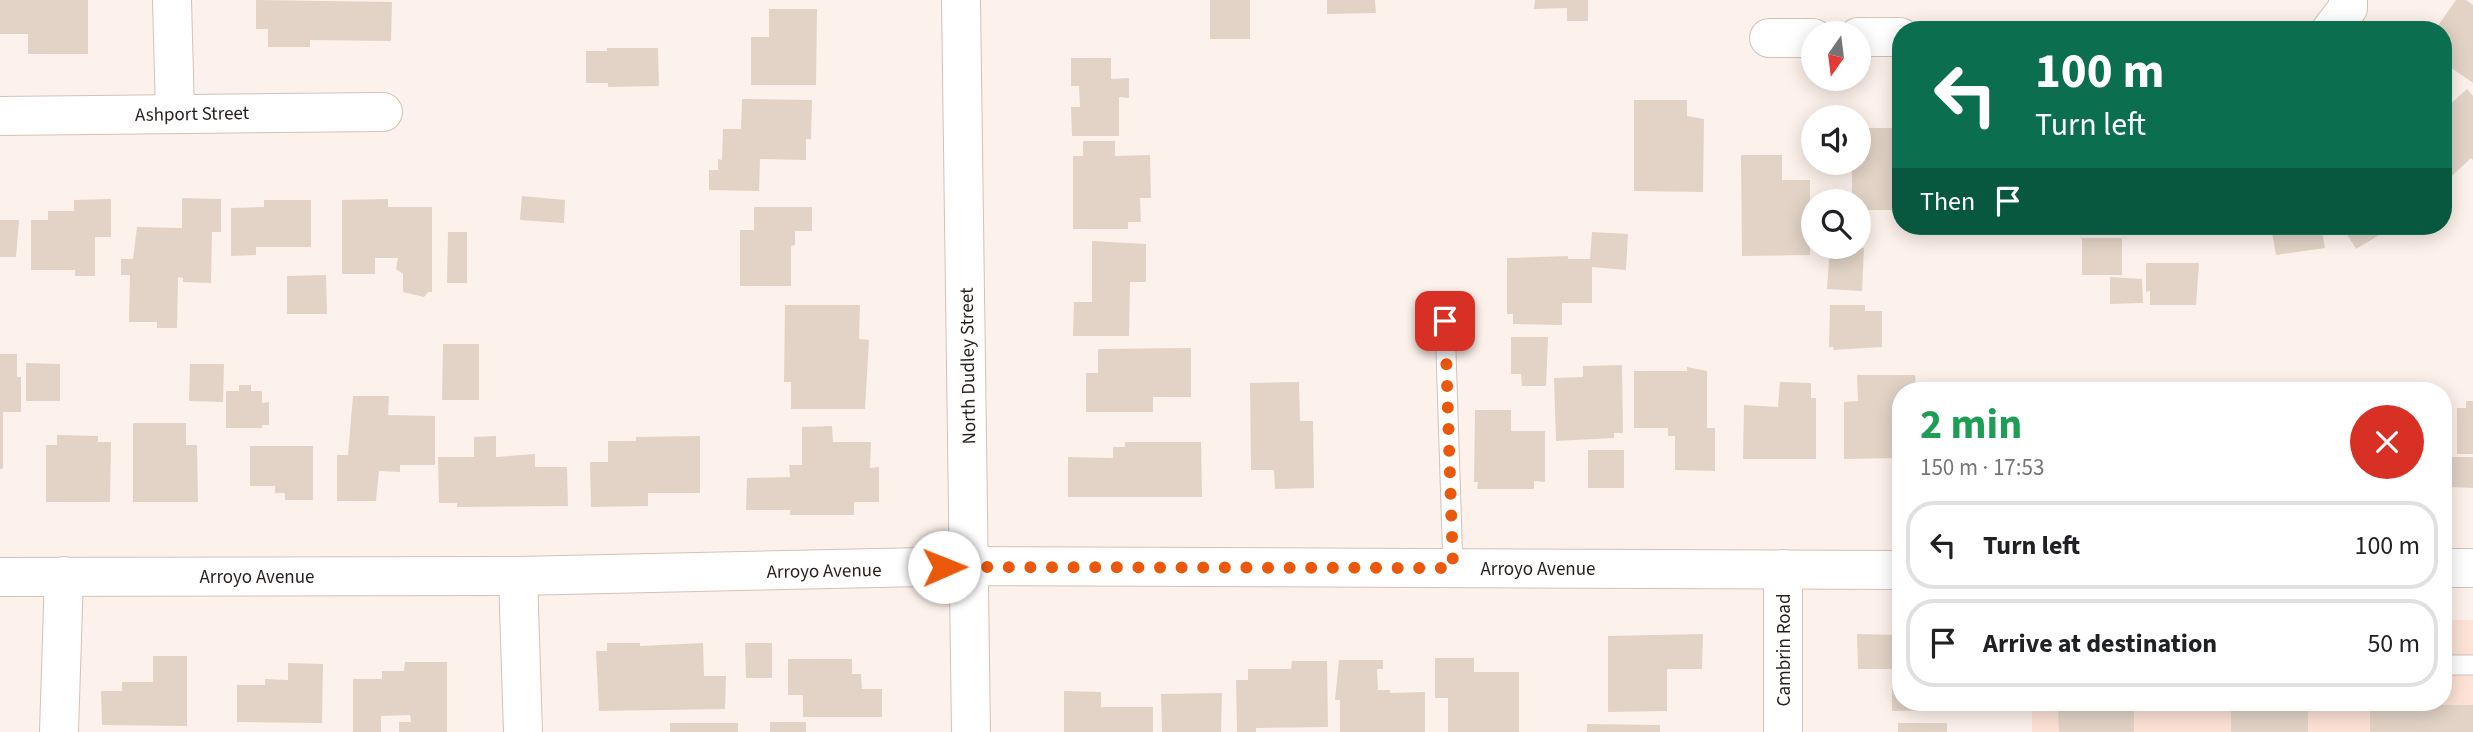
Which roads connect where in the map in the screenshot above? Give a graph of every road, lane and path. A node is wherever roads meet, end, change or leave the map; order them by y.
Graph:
1 (172, 0) edge
2 (961, 0) edge
3 (980, 0) edge
4 (2348, 0) edge
5 (2338, 21) edge
6 (1871, 37) edge
7 (1892, 37) edge
8 (1769, 38) dead end
9 (1801, 38) edge
10 (383, 112) dead end
11 (175, 113) junction
12 (0, 116) edge
13 (1445, 321) dead end
14 (970, 566) junction
15 (1453, 568) junction
16 (2452, 568) edge
17 (2473, 568) edge
18 (1783, 569) junction
19 (1892, 570) edge
20 (64, 576) junction
21 (518, 576) junction
22 (0, 577) edge
23 (2452, 665) edge
24 (2473, 665) edge
25 (59, 732) edge
26 (523, 732) edge
27 (971, 732) edge
28 (1783, 732) edge

1 - 11 street
2 - 3 lane
2 - 14 street, North Dudley Street
4 - 5 street
6 - 7 street
8 - 9 street
10 - 11 street, Ashport Street
11 - 12 street, Ashport Street
13 - 15 lane
14 - 15 street, Arroyo Avenue
14 - 21 street, Arroyo Avenue
14 - 27 street, North Dudley Street
15 - 18 street, Arroyo Avenue
16 - 17 street
18 - 19 street, Arroyo Avenue
18 - 28 street, Cambrin Road
20 - 21 street, Arroyo Avenue
20 - 22 street, Arroyo Avenue
20 - 25 street
21 - 26 street
23 - 24 lane

